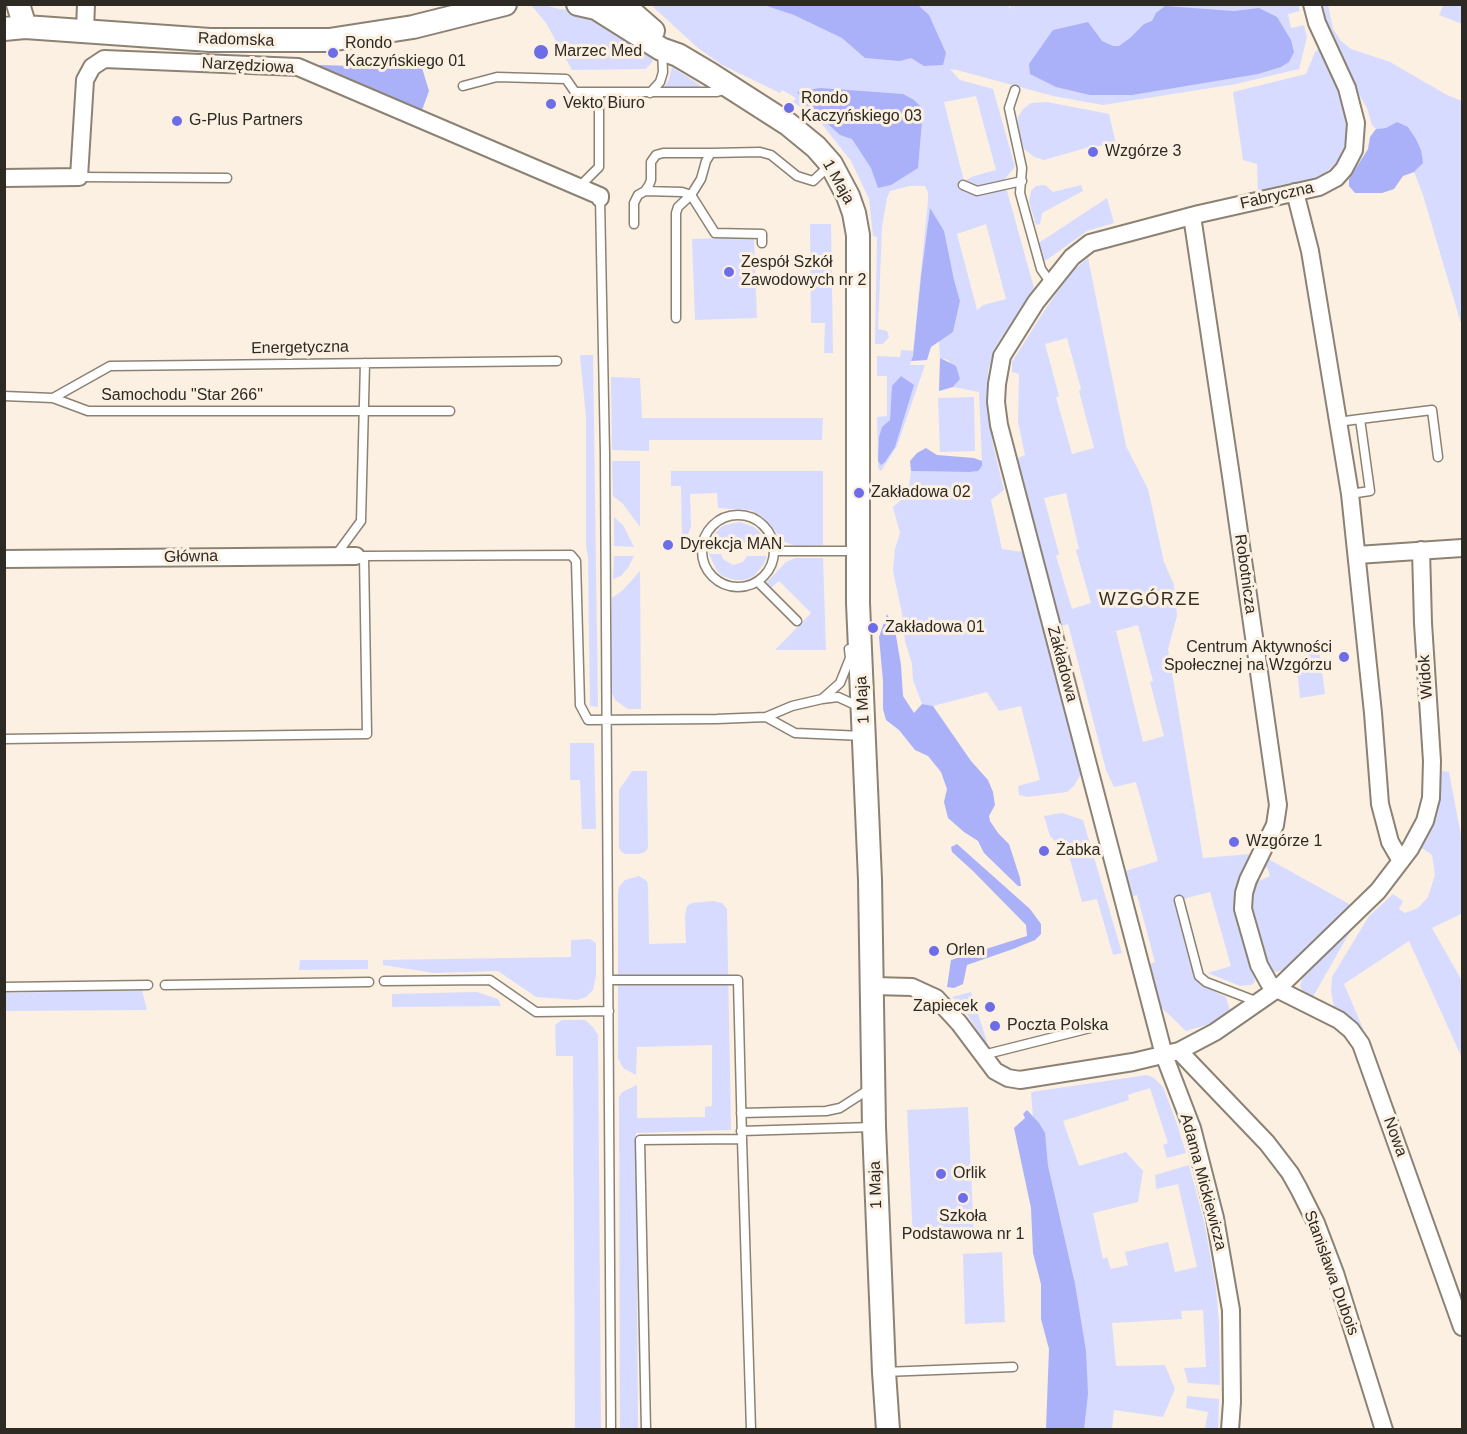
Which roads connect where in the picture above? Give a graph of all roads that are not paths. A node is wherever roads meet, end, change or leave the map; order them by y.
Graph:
1 (18, 4) edge
2 (28, 4) edge
3 (87, 4) edge
4 (506, 4) edge
5 (578, 4) edge
6 (622, 4) edge
7 (1312, 4) edge
8 (472, 9) edge
9 (639, 12) edge
10 (15, 28) edge
11 (85, 30) junction
12 (669, 52) junction
13 (463, 86) dead end
14 (732, 88) junction
15 (1015, 90) dead end
16 (599, 92) junction
17 (650, 93) junction
18 (711, 153) junction
19 (831, 164) junction
20 (79, 177) junction
21 (4, 178) edge
22 (227, 178) dead end
23 (1022, 181) junction
24 (963, 185) dead end
25 (579, 187) junction
26 (645, 190) junction
27 (1295, 192) junction
28 (691, 195) junction
29 (600, 198) joint
30 (1192, 216) junction
31 (634, 224) dead end
32 (762, 243) dead end
33 (1050, 282) junction
34 (676, 318) dead end
35 (557, 361) dead end
36 (364, 363) junction
37 (4, 396) edge
38 (53, 398) junction
39 (450, 411) dead end
40 (362, 412) junction
41 (1360, 419) junction
42 (1338, 422) junction
43 (1438, 457) dead end
44 (1350, 494) junction
45 (1462, 548) edge
46 (1420, 550) junction
47 (775, 551) junction
48 (859, 551) junction
49 (336, 555) junction
50 (1357, 555) junction
51 (360, 556) junction
52 (4, 559) edge
53 (758, 582) junction
54 (797, 621) dead end
55 (849, 638) dead end
56 (822, 699) junction
57 (863, 708) junction
58 (766, 717) junction
59 (607, 721) junction
60 (864, 736) junction
61 (4, 739) edge
62 (1401, 861) junction
63 (1179, 900) dead end
64 (610, 980) junction
65 (384, 981) dead end
66 (369, 982) dead end
67 (148, 985) dead end
68 (165, 985) dead end
69 (873, 986) junction
70 (4, 987) edge
71 (1277, 989) junction
72 (1258, 1002) junction
73 (609, 1011) junction
74 (1098, 1026) dead end
75 (1171, 1053) junction
76 (981, 1055) junction
77 (874, 1086) junction
78 (741, 1113) junction
79 (874, 1127) junction
80 (741, 1135) junction
81 (1462, 1327) edge
82 (1013, 1367) dead end
83 (884, 1372) junction
84 (611, 1430) edge
85 (646, 1430) edge
86 (751, 1430) edge
87 (888, 1430) edge
88 (1230, 1430) edge
89 (1384, 1430) edge

1 - 10 street
2 - 10 street
3 - 11 street
4 - 8 street, Radomska
5 - 12 street, 1 Maja
6 - 9 street, 1 Maja
7 - 27 street, Fabryczna
8 - 11 street, Radomska
9 - 12 street, 1 Maja
10 - 11 street, Radomska
12 - 14 street, 1 Maja
12 - 17 lane
13 - 16 lane
14 - 17 lane
14 - 19 street, 1 Maja
15 - 23 lane
16 - 17 lane
16 - 25 lane
18 - 19 lane
18 - 26 lane
18 - 28 lane
19 - 48 street, 1 Maja
20 - 21 street
20 - 22 lane
20 - 25 street, Narzędziowa
23 - 24 lane
23 - 33 lane
25 - 29 street, Narzędziowa
26 - 28 lane
26 - 31 lane
27 - 30 street, Fabryczna
27 - 42 street
28 - 32 lane
28 - 34 lane
29 - 59 lane
30 - 33 street, Fabryczna
30 - 71 street, Robotnicza
33 - 75 street, Zakładowa
35 - 36 lane, Energetyczna
36 - 38 lane, Energetyczna
36 - 40 lane
37 - 38 lane, Samochodu "Star 266"
38 - 40 lane, Samochodu "Star 266"
39 - 40 lane, Samochodu "Star 266"
40 - 49 lane
41 - 42 lane
41 - 43 lane
41 - 44 lane
42 - 44 street
44 - 50 street
45 - 46 street
46 - 50 street
46 - 62 street, Widok
47 - 48 lane
47 - 53 lane
47 - 53 lane
48 - 57 street, 1 Maja
49 - 51 street, Główna
49 - 52 street, Główna
50 - 62 street
51 - 59 lane
51 - 61 lane
53 - 54 lane
55 - 56 lane
56 - 57 lane
56 - 58 lane
57 - 60 street, 1 Maja
58 - 59 lane
58 - 60 lane
59 - 64 lane
60 - 69 street, 1 Maja
62 - 71 street, Widok
63 - 72 lane
64 - 73 lane
64 - 78 lane
65 - 73 lane
66 - 68 lane
67 - 70 lane
69 - 76 street
69 - 77 street, 1 Maja
71 - 72 street, Widok
71 - 81 street, Nowa
72 - 75 street, Widok
73 - 84 lane
74 - 76 lane
75 - 76 street
75 - 88 street, Adama Mickiewicza
75 - 89 street, Stanisława Dubois
77 - 78 lane
77 - 79 street, 1 Maja
78 - 80 lane
79 - 80 lane
79 - 83 street, 1 Maja
80 - 85 lane
80 - 86 lane
82 - 83 lane
83 - 87 street, 1 Maja

